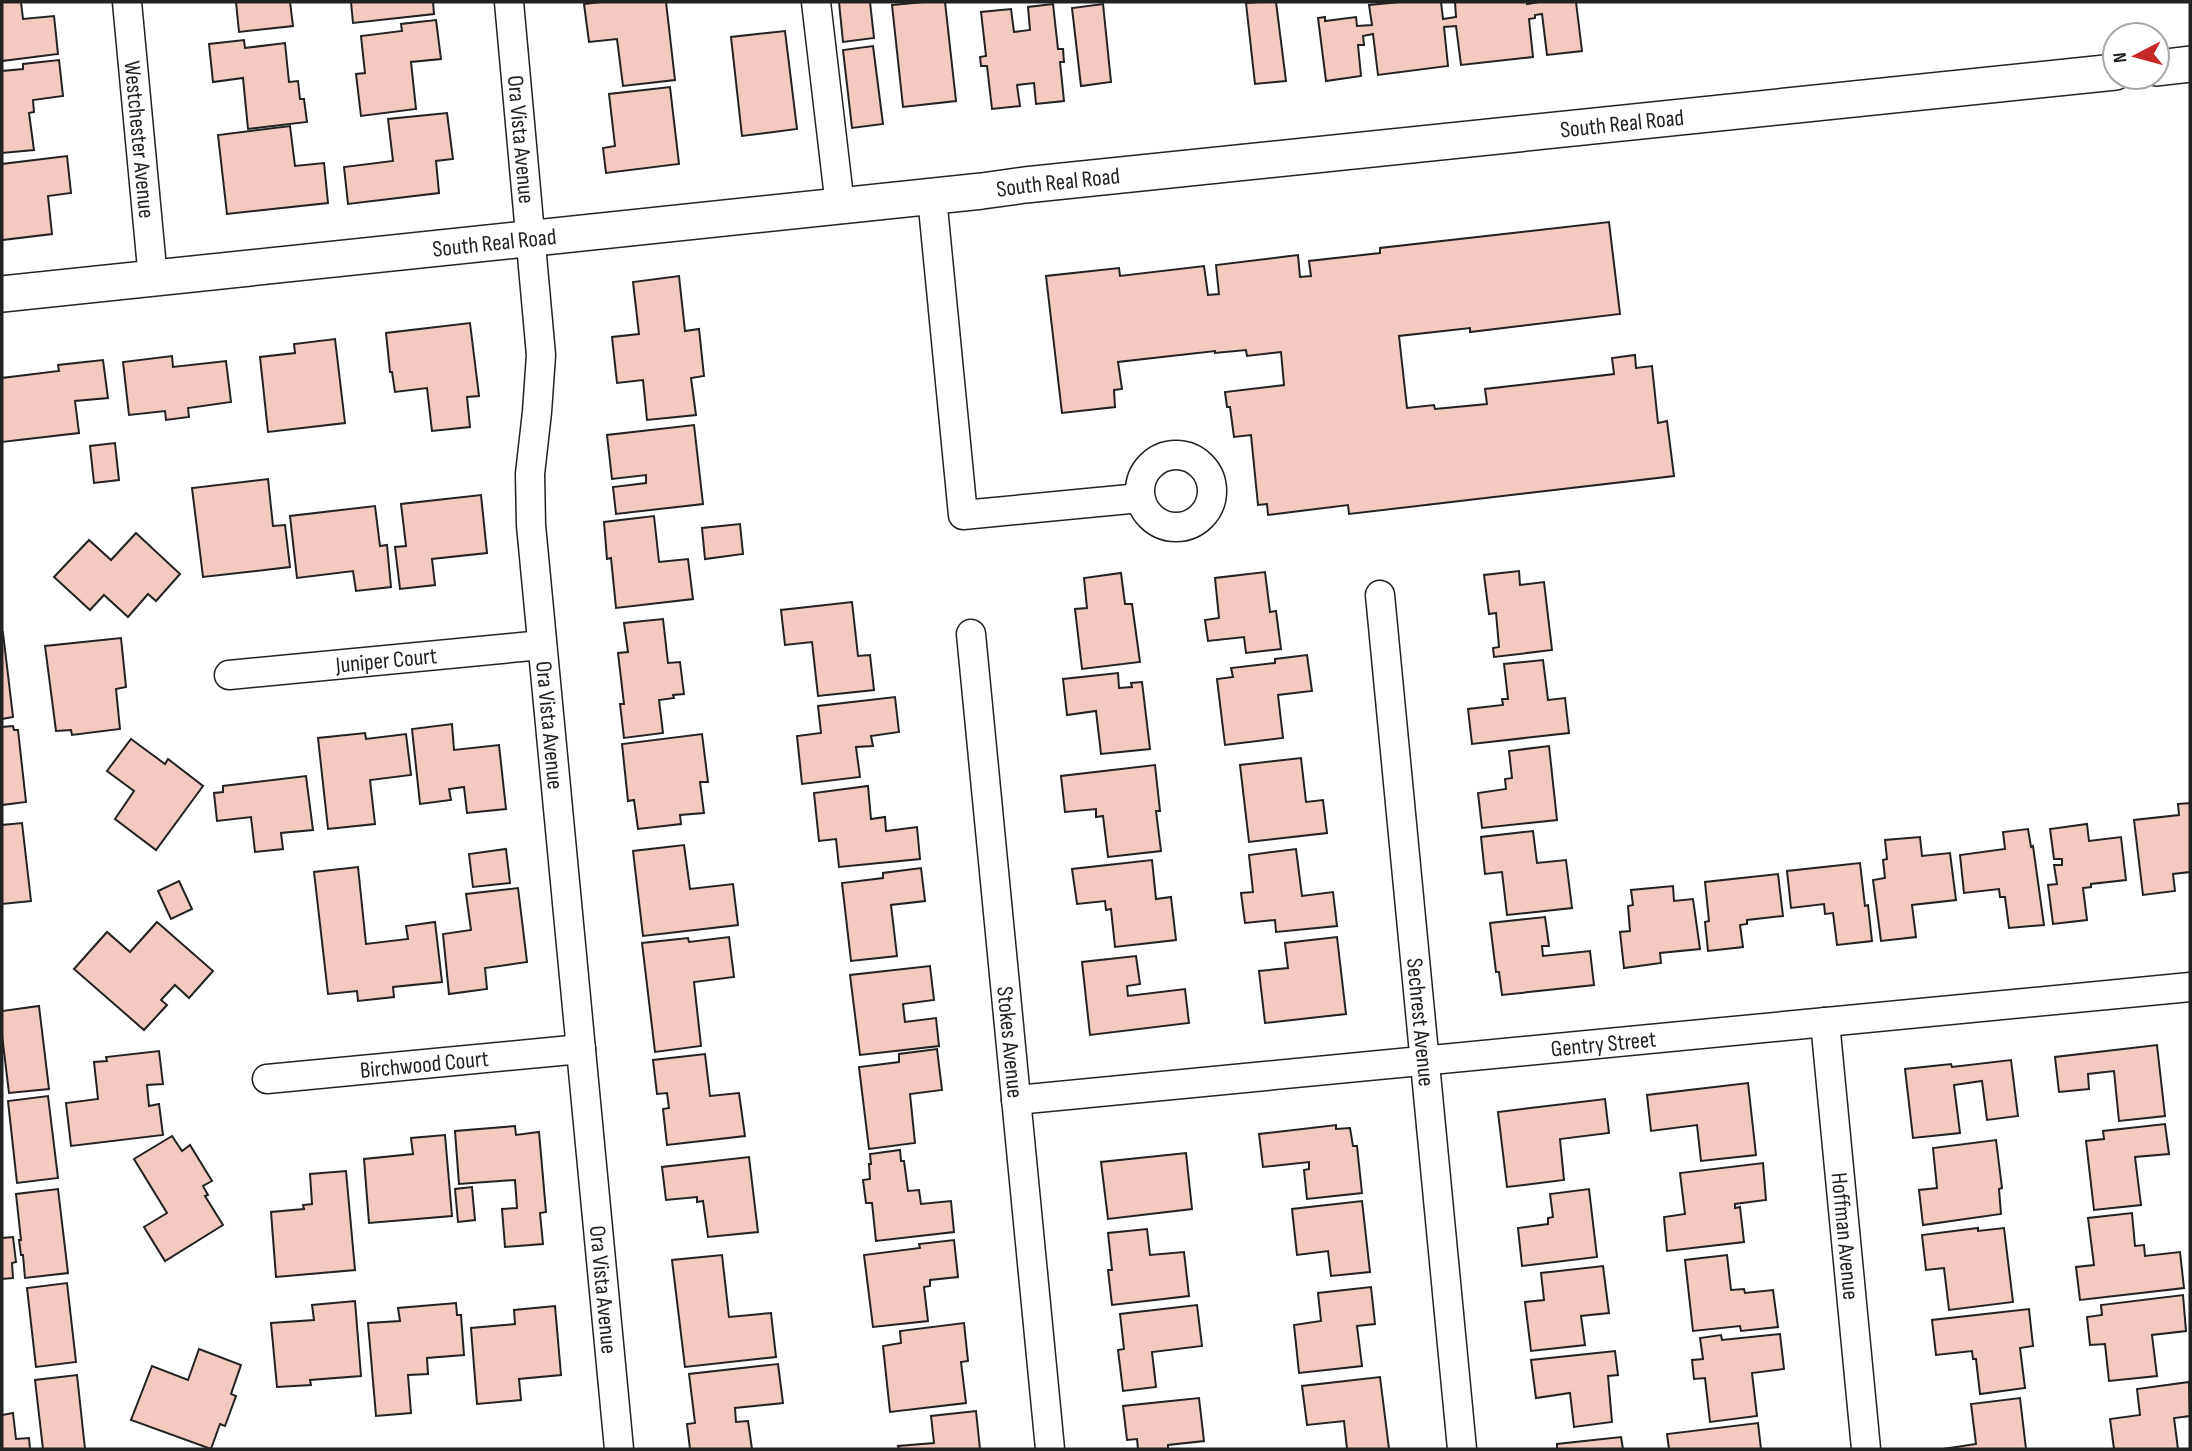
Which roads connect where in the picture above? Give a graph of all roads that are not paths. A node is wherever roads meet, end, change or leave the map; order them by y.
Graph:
1 (127, 2) edge
2 (509, 2) edge
3 (816, 2) edge
4 (2190, 64) edge
5 (2171, 66) edge
6 (2101, 73) edge
7 (932, 197) junction
8 (840, 206) junction
9 (531, 239) junction
10 (153, 279) junction
11 (2, 295) edge
12 (1140, 498) dead end
13 (1380, 594) dead end
14 (971, 634) dead end
15 (542, 645) junction
16 (229, 675) dead end
17 (2190, 987) edge
18 (1825, 1022) junction
19 (581, 1049) junction
20 (1424, 1061) junction
21 (267, 1079) dead end
22 (1016, 1100) junction
23 (619, 1449) edge
24 (1050, 1449) edge
25 (1462, 1449) edge
26 (1866, 1449) edge

1 - 10 street, Westchester Avenue
2 - 9 street, Ora Vista Avenue
3 - 8 street
4 - 5 street
6 - 7 street, South Real Road
7 - 8 street, South Real Road
7 - 12 street
8 - 9 street, South Real Road
9 - 10 street, South Real Road
9 - 15 street, Ora Vista Avenue
10 - 11 street, South Real Road
13 - 20 street, Sechrest Avenue
14 - 22 street, Stokes Avenue
15 - 16 street, Juniper Court
15 - 19 street, Ora Vista Avenue
17 - 18 street, Gentry Street
18 - 20 street, Gentry Street
18 - 26 street, Hoffman Avenue
19 - 21 street, Birchwood Court
19 - 23 street, Ora Vista Avenue
20 - 22 street, Gentry Street
20 - 25 street, Sechrest Avenue
22 - 24 street, Stokes Avenue

